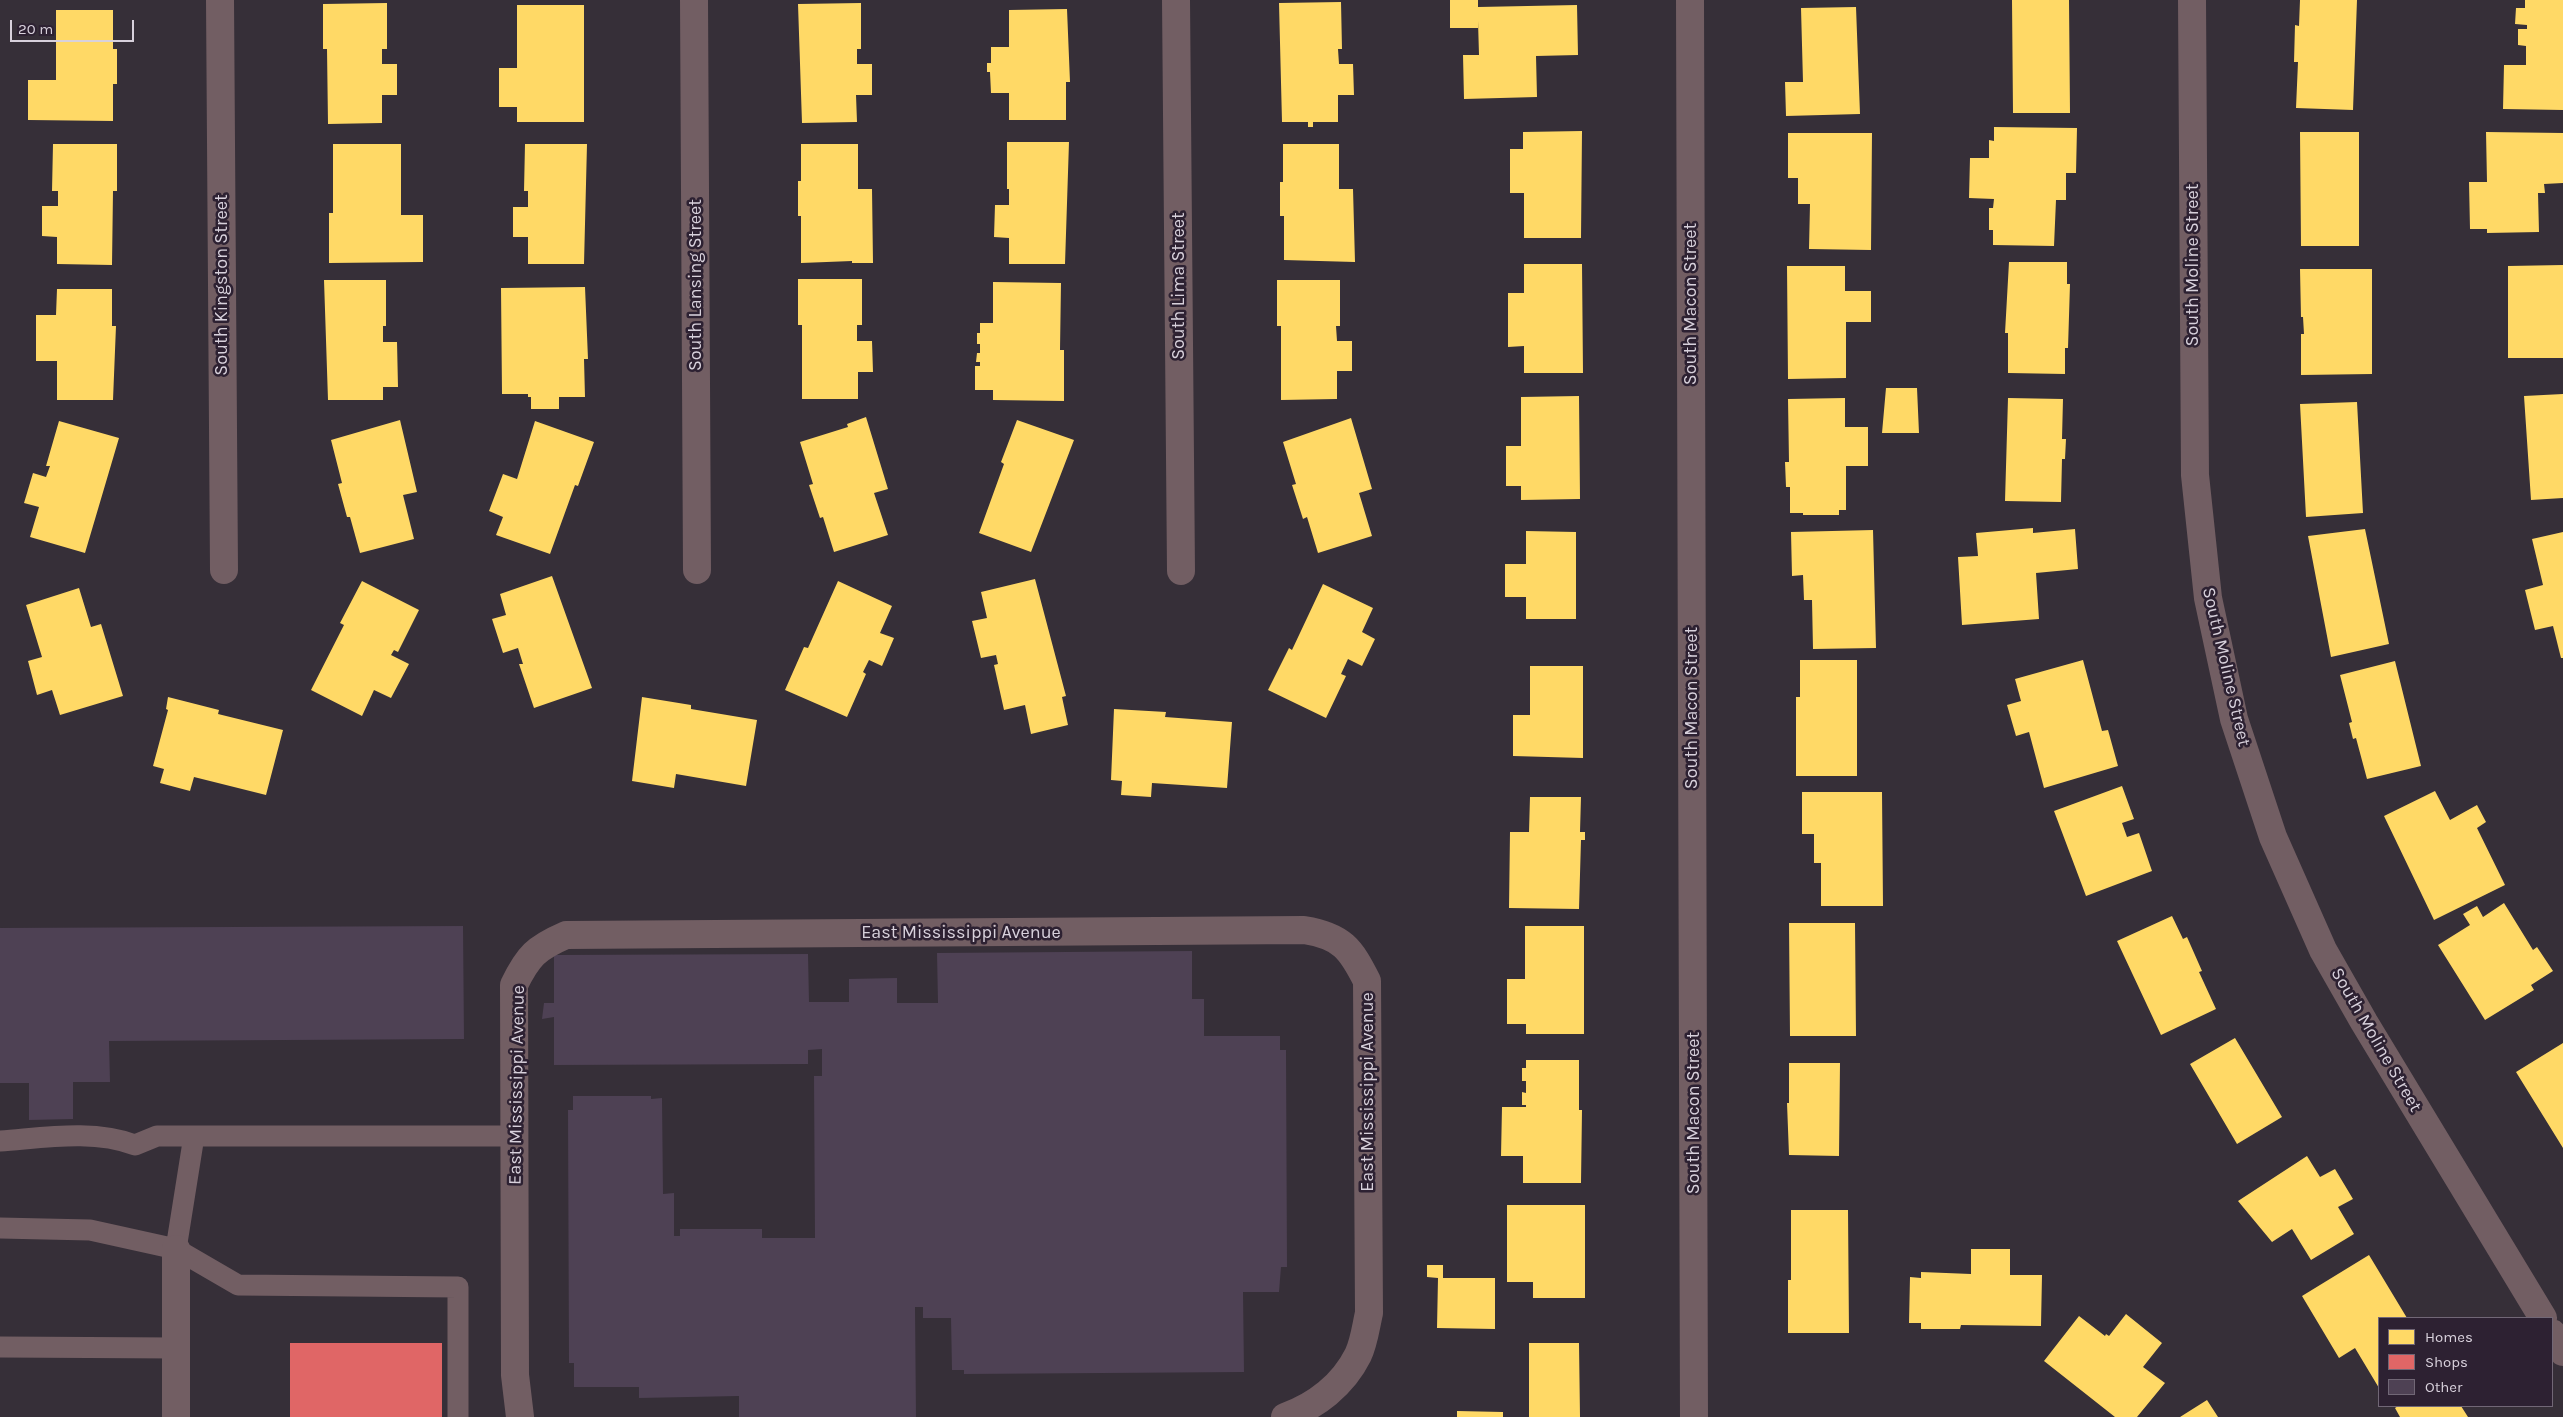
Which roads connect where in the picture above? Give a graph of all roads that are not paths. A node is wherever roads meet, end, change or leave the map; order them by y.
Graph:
1 (220, 0) edge
2 (694, 0) edge
3 (1176, 0) edge
4 (1690, 0) edge
5 (2192, 0) edge
6 (224, 570) dead end
7 (697, 570) dead end
8 (1181, 571) dead end
9 (194, 1136) junction
10 (514, 1136) junction
11 (0, 1141) edge
12 (0, 1228) edge
13 (176, 1249) junction
14 (2542, 1317) edge
15 (2553, 1336) edge
16 (0, 1347) edge
17 (176, 1348) junction
18 (2563, 1352) edge
19 (1301, 1414) edge
20 (176, 1417) edge
21 (458, 1417) edge
22 (520, 1417) edge
23 (1694, 1417) edge

1 - 6 street, South Kingston Street
2 - 7 street, South Lansing Street
3 - 8 street, South Lima Street
4 - 23 street, South Macon Street
5 - 14 street, South Moline Street
9 - 10 lane
9 - 11 lane
9 - 13 lane
10 - 19 street, East Mississippi Avenue
10 - 22 street, East Mississippi Avenue
12 - 13 lane
13 - 17 street
13 - 21 lane
15 - 18 street
16 - 17 lane
17 - 20 street

